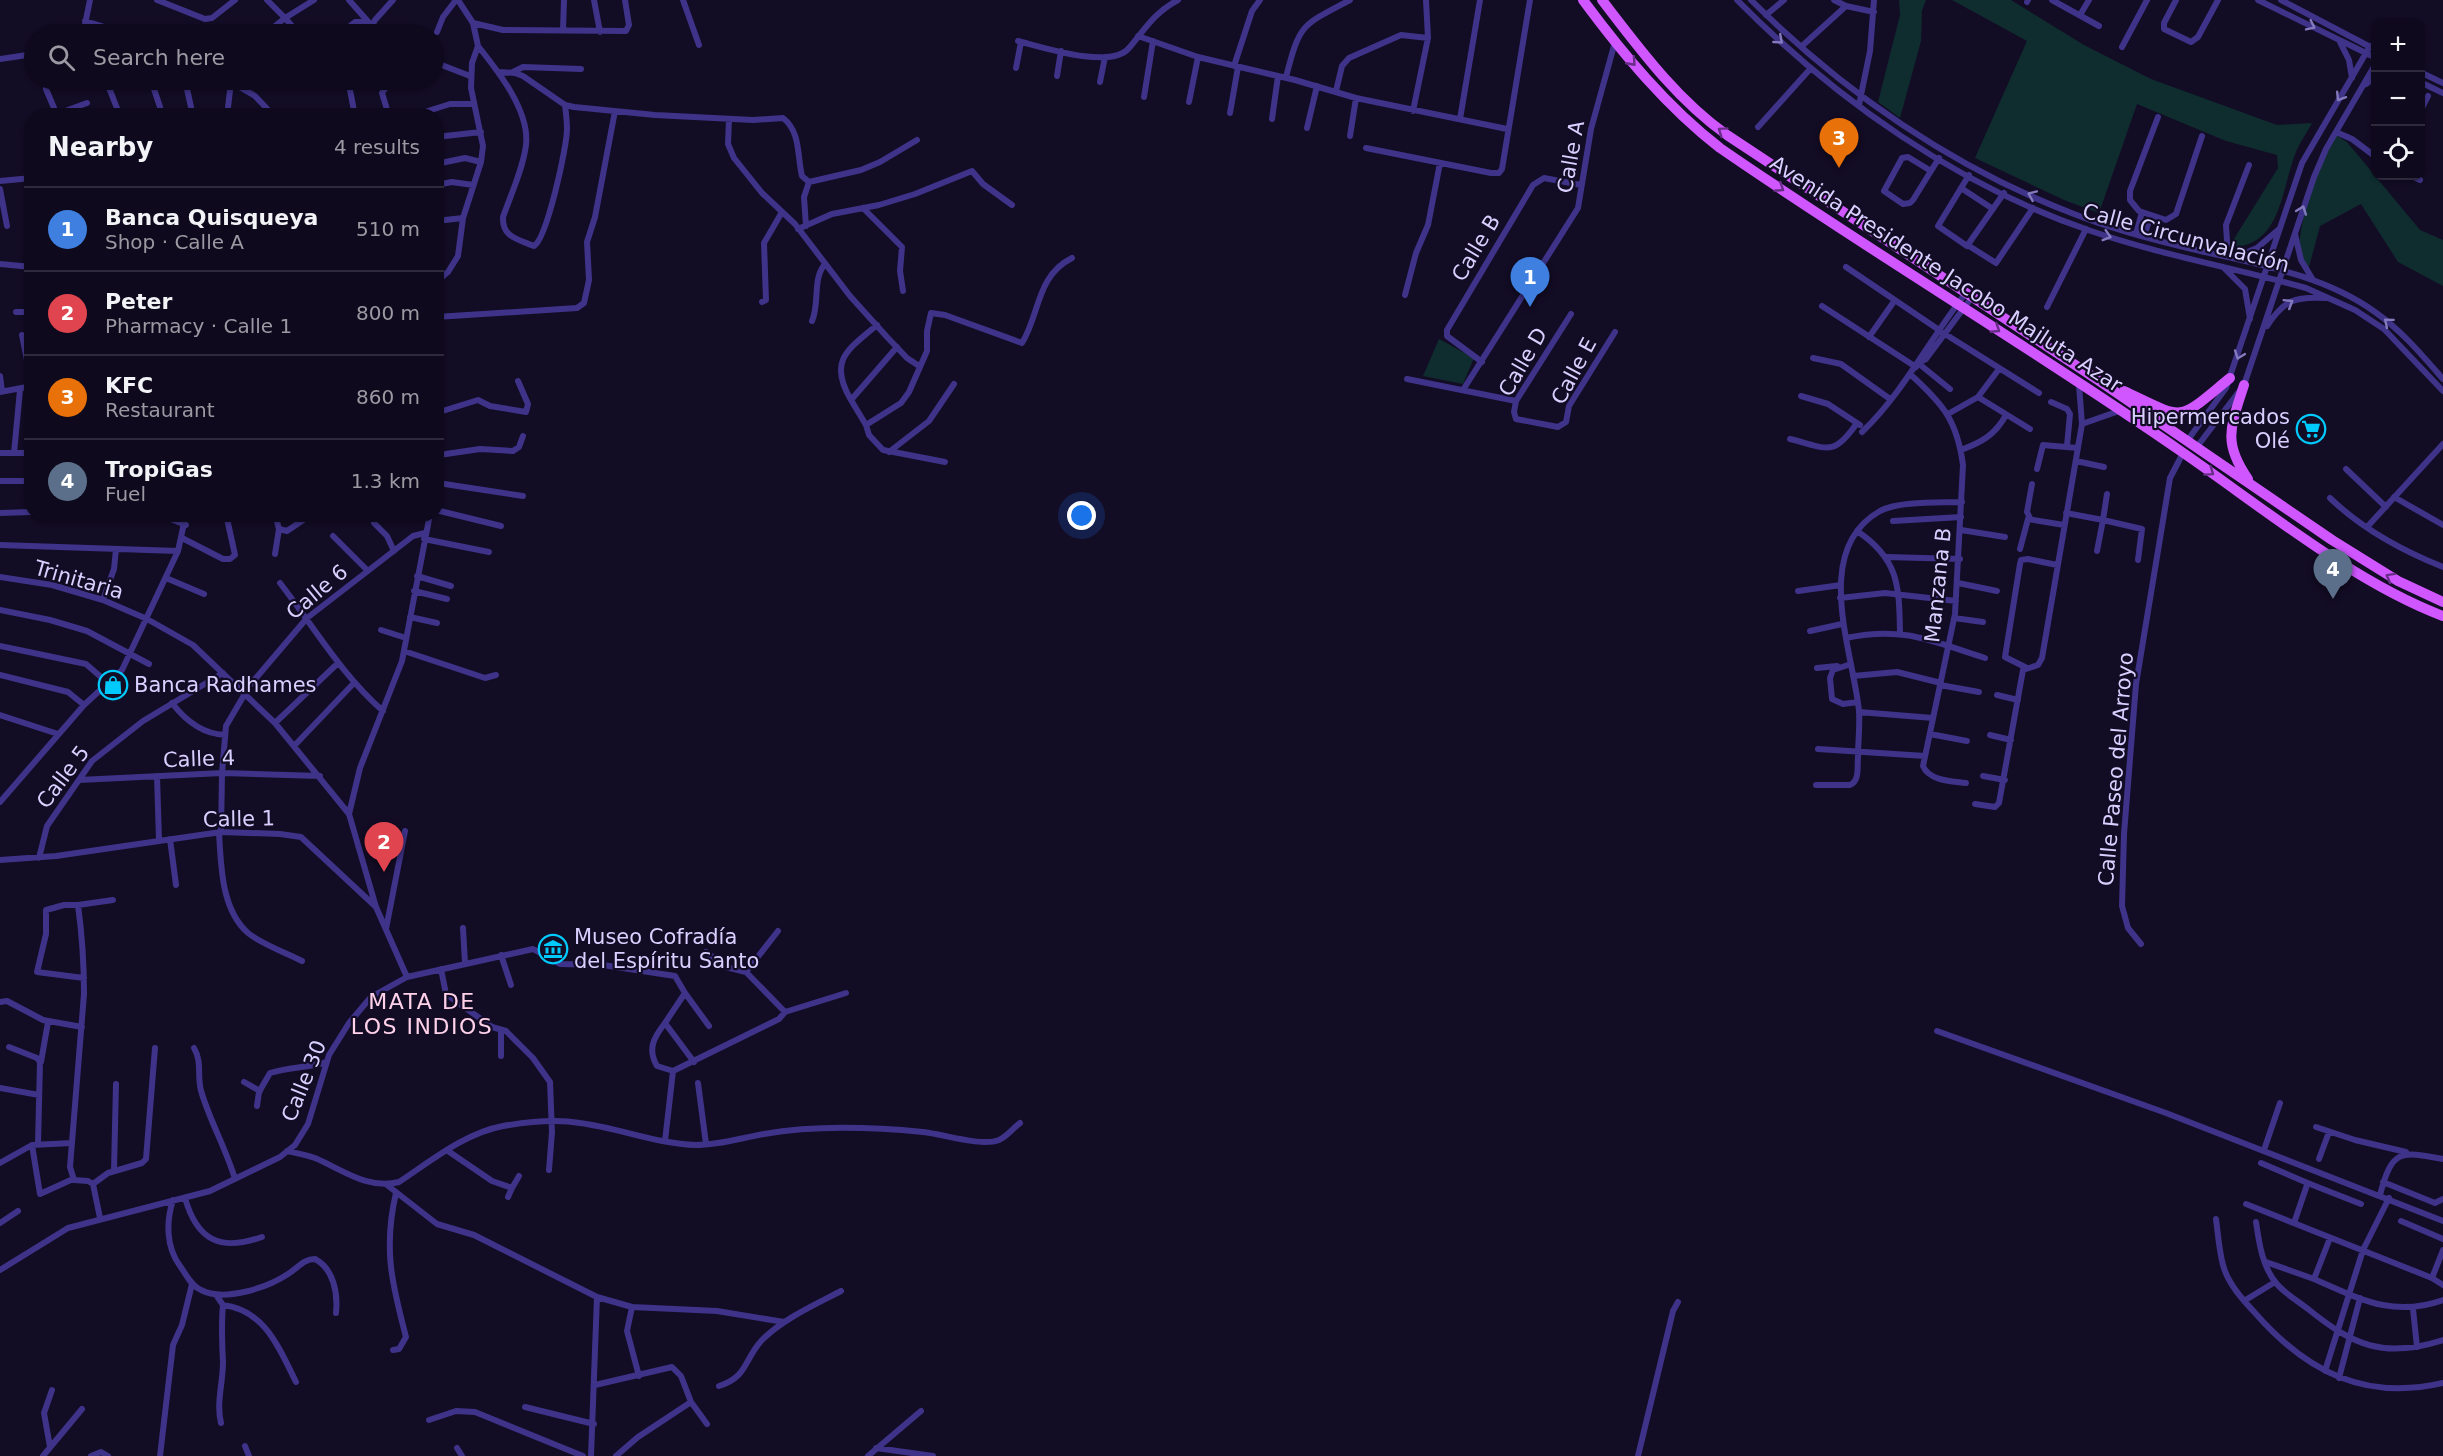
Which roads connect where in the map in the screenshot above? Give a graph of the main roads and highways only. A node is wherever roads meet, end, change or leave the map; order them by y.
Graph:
1 (1583, 0) edge
2 (1602, 0) edge
3 (2230, 378) road end
4 (2098, 380) junction
5 (2244, 386) road end
6 (2254, 486) junction
7 (2443, 602) edge
8 (2443, 616) edge

1 -> 8 main road, Avenida Presidente Jacobo Majluta Azar
4 -> 2 main road, Avenida Presidente Jacobo Majluta Azar
3 - 4 main road
4 - 6 main road, Avenida Presidente Jacobo Majluta Azar
5 - 6 main road
7 -> 6 main road, Avenida Presidente Jacobo Majluta Azar

